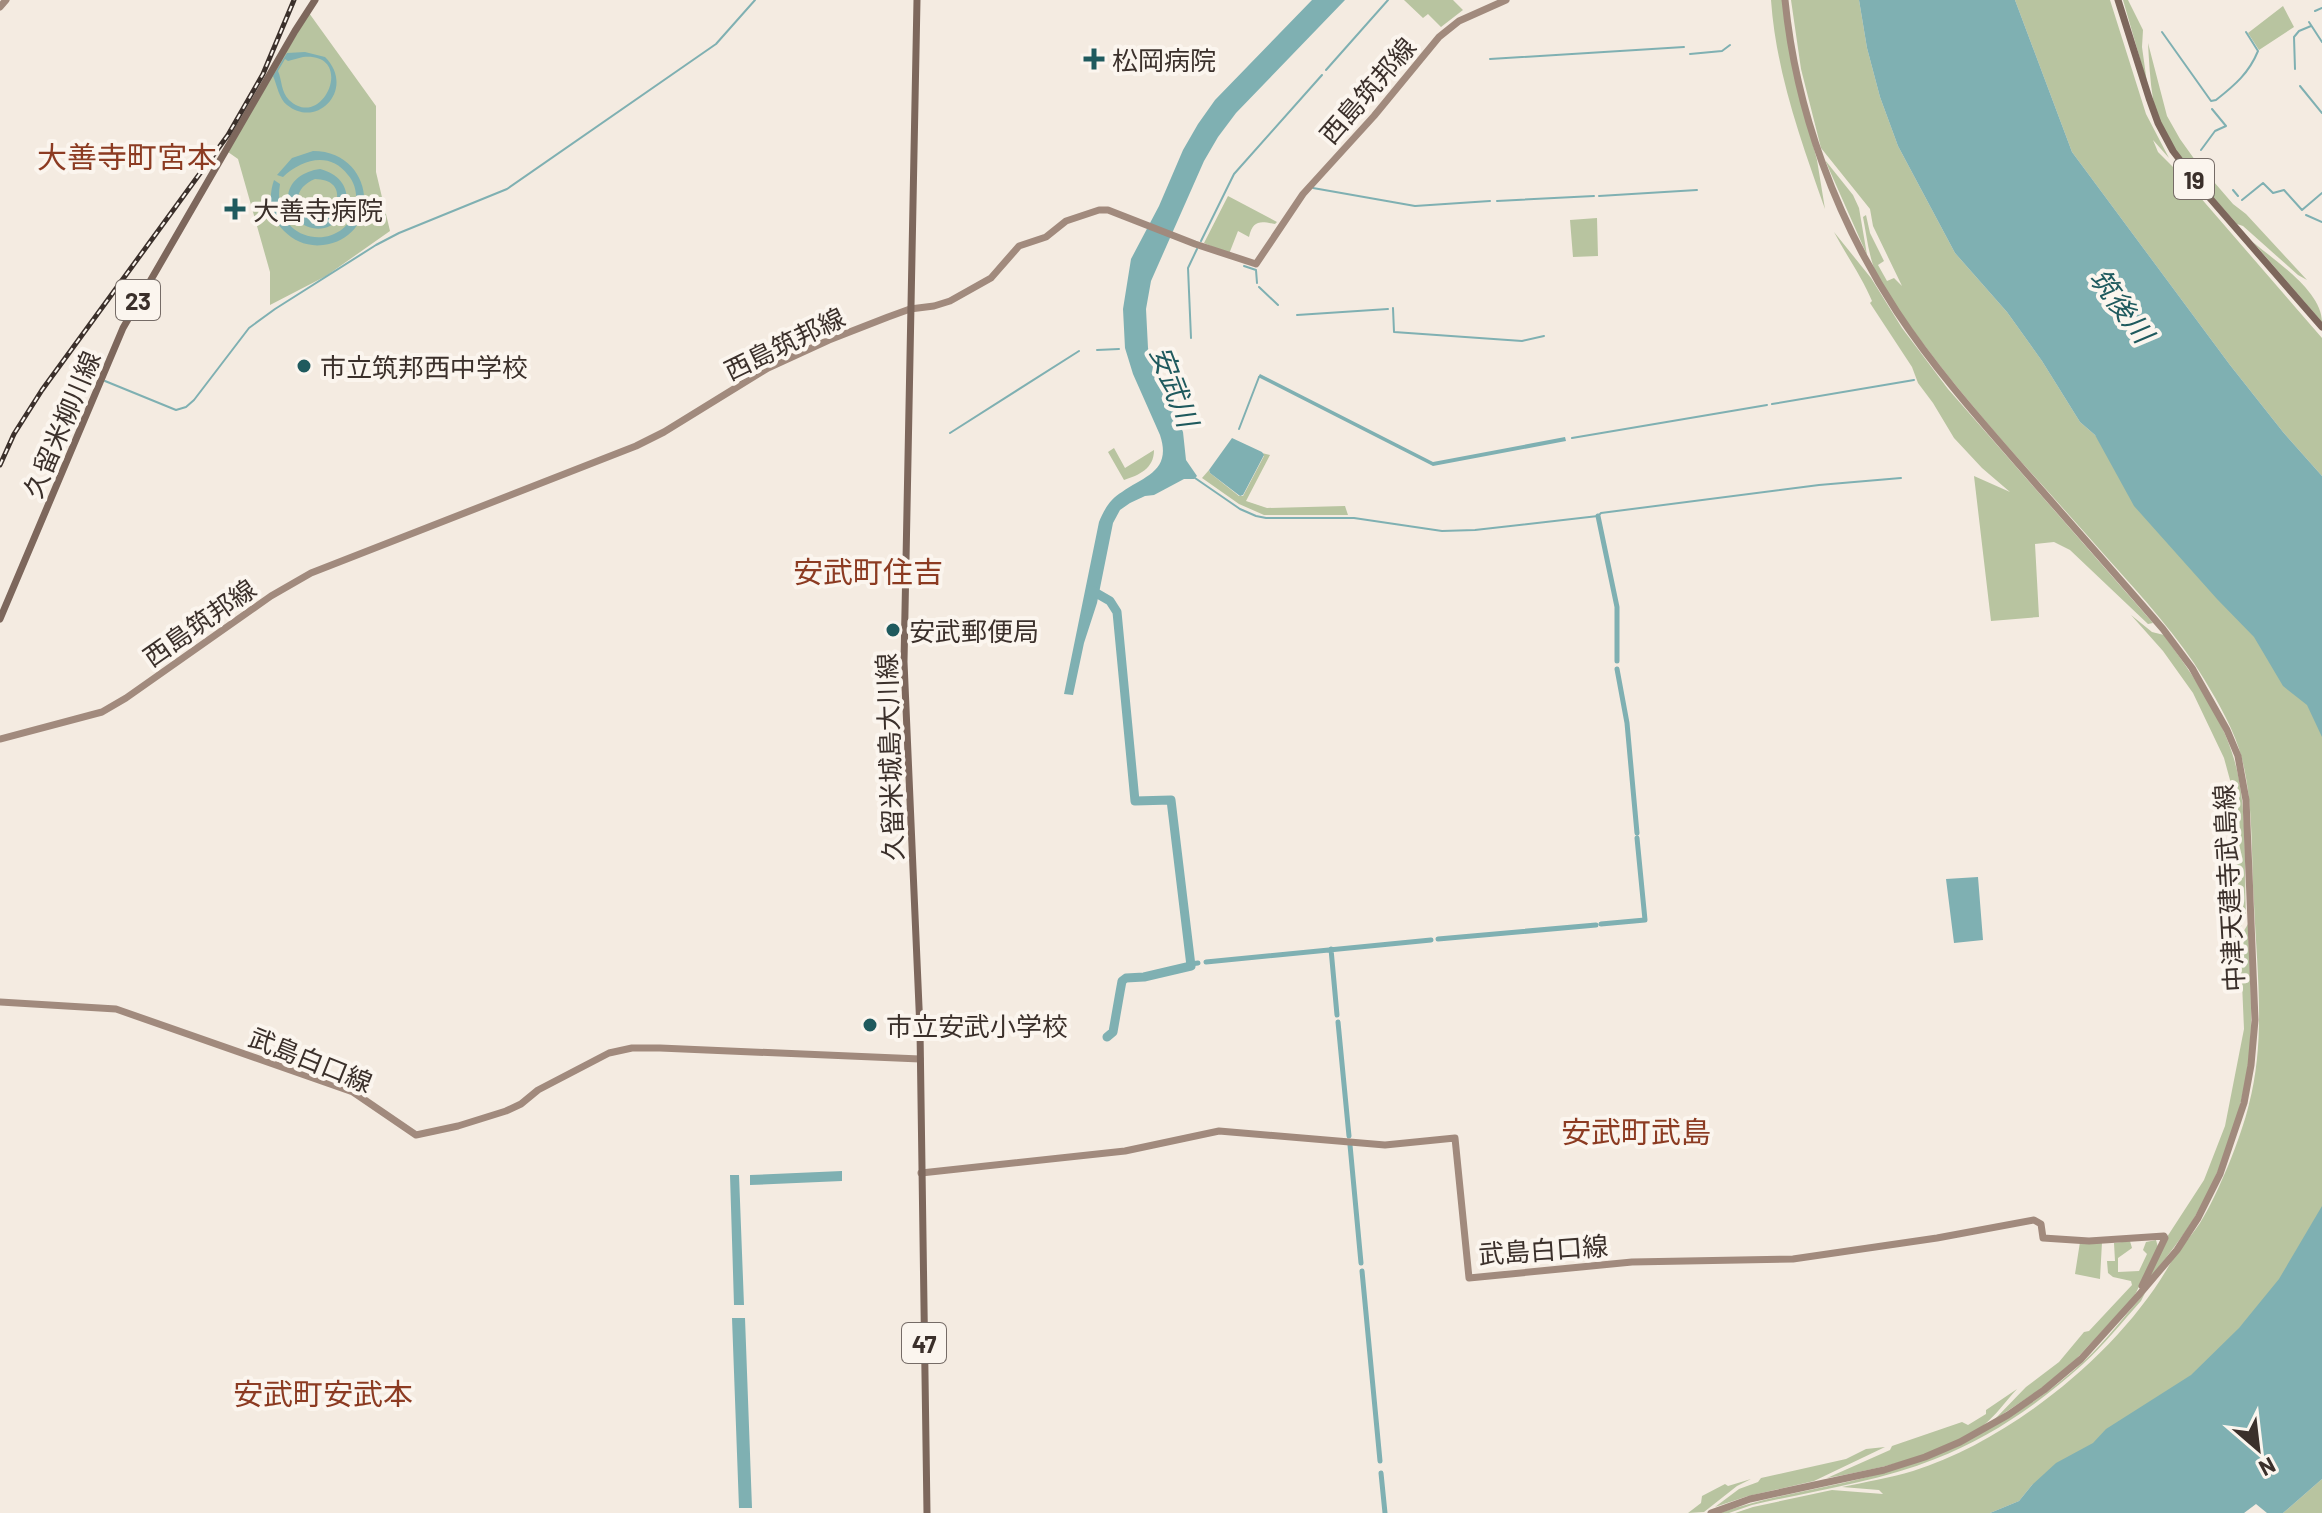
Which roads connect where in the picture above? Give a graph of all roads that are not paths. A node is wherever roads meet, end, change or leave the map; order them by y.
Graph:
1 (6, 0) edge
2 (315, 0) edge
3 (917, 0) edge
4 (1506, 0) edge
5 (1785, 0) edge
6 (2118, 0) edge
7 (0, 7) edge
8 (910, 309) junction
9 (2322, 327) edge
10 (0, 619) edge
11 (0, 739) edge
12 (0, 1002) edge
13 (920, 1059) junction
14 (921, 1173) junction
15 (2138, 1296) junction
16 (927, 1513) edge
17 (1711, 1513) edge

1 - 7 main road
2 - 10 main road, 久留米柳川線 / 23
3 - 8 main road, 久留米城島大川線 / 47
4 - 8 main road, 西島筑邦線
5 - 15 main road, 中津天建寺武島線
6 - 9 main road, 19
8 - 11 main road, 西島筑邦線
8 - 13 main road, 久留米城島大川線 / 47
12 - 13 main road, 武島白口線
13 - 14 main road, 久留米城島大川線 / 47
14 - 15 main road, 武島白口線
14 - 16 main road, 久留米城島大川線 / 47
15 - 17 main road, 中津天建寺武島線

